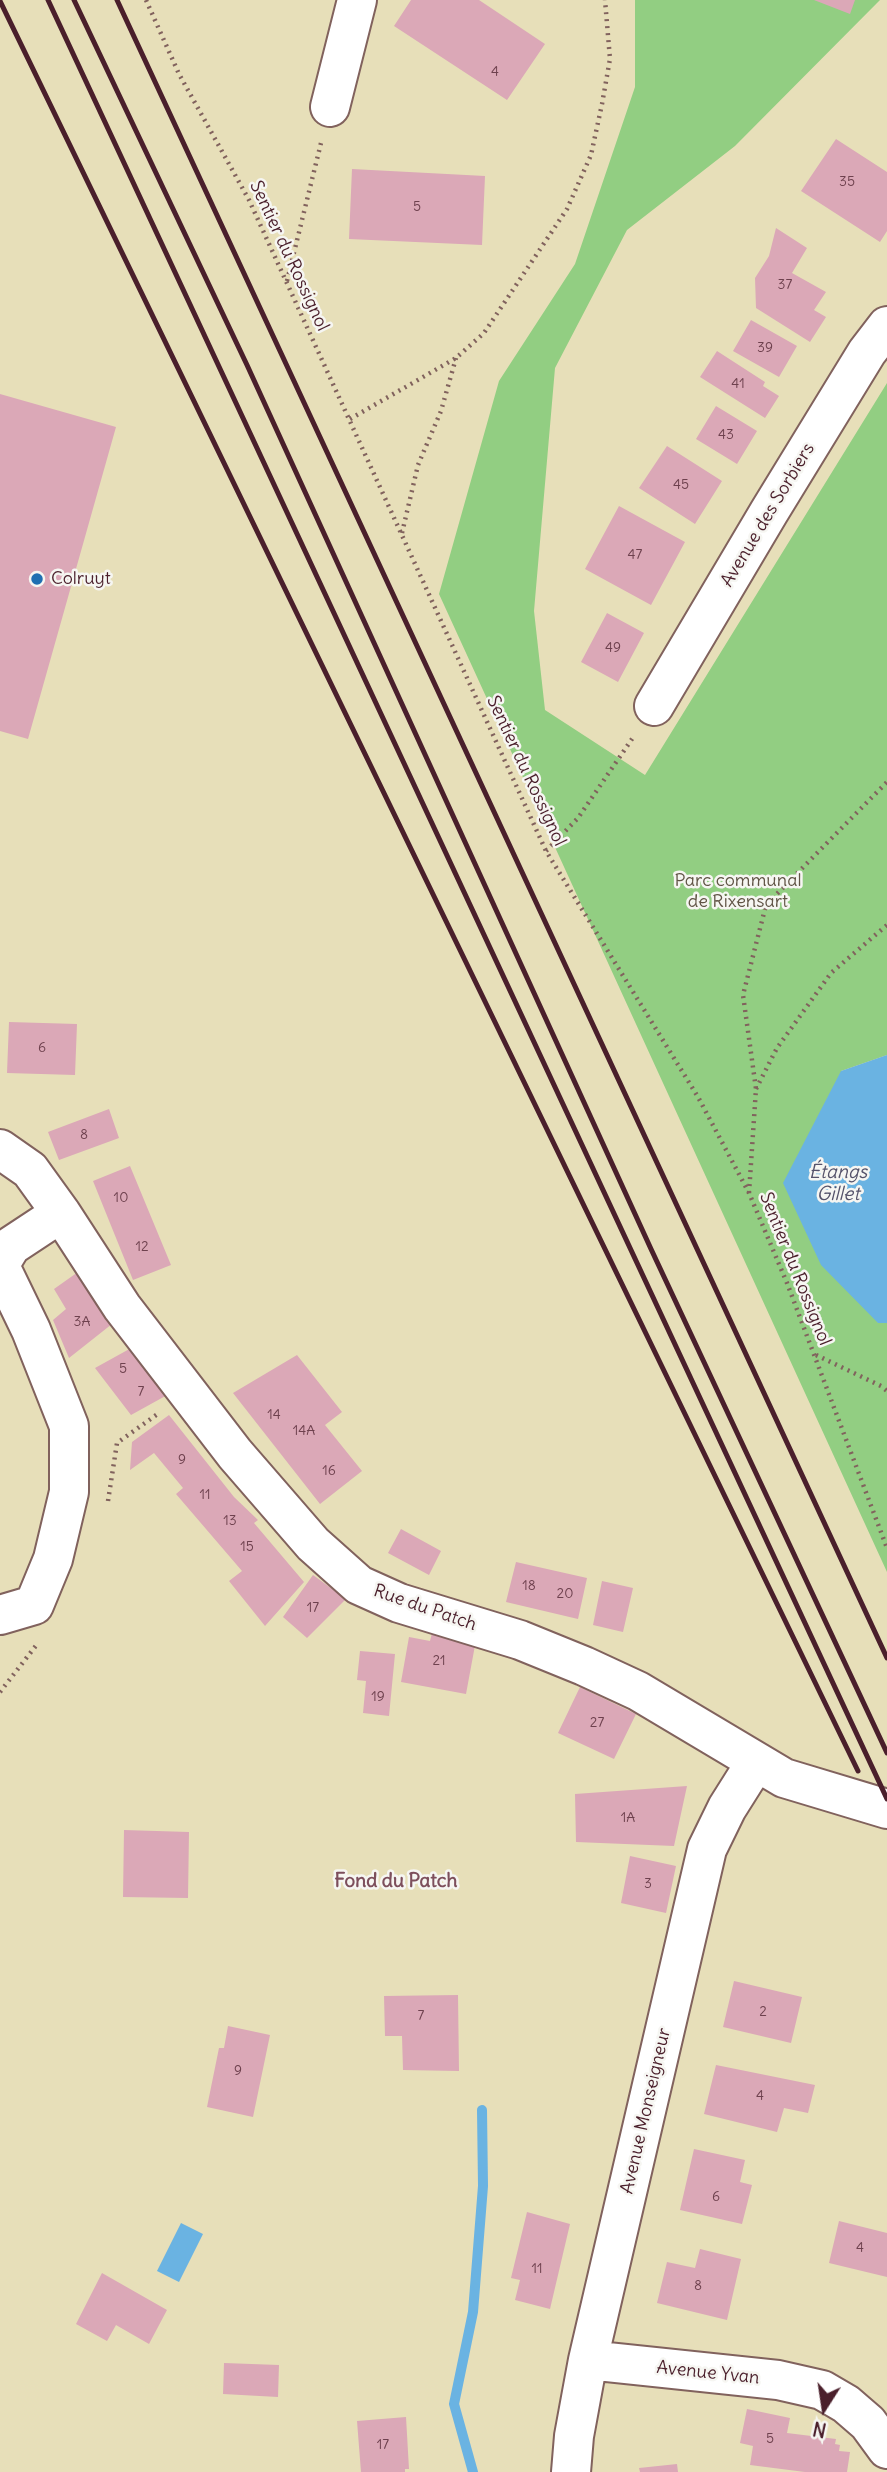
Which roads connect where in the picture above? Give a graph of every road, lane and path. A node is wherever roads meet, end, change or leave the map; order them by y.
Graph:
1 (146, 0) edge
2 (357, 0) edge
3 (606, 0) edge
4 (330, 107) joint
5 (287, 282) junction
6 (887, 326) edge
7 (456, 358) junction
8 (349, 419) junction
9 (401, 534) junction
10 (654, 706) joint
11 (887, 782) edge
12 (546, 851) junction
13 (887, 925) edge
14 (756, 1089) junction
15 (0, 1149) edge
16 (749, 1193) junction
17 (61, 1213) junction
18 (0, 1265) edge
19 (815, 1355) junction
20 (884, 1385) edge
21 (887, 1391) edge
22 (887, 1548) edge
23 (0, 1615) edge
24 (756, 1762) junction
25 (887, 1809) edge
26 (588, 2360) junction
27 (887, 2449) edge
28 (571, 2472) edge

1 - 5 path, Sentier du Rossignol
2 - 4 street
3 - 7 path
4 - 5 path
5 - 8 path, Sentier du Rossignol
6 - 10 street, Avenue des Sorbiers
7 - 8 path
7 - 9 path
8 - 9 path, Sentier du Rossignol
9 - 12 path, Sentier du Rossignol
10 - 12 path
11 - 14 path
12 - 16 path, Sentier du Rossignol
13 - 14 path
14 - 16 path
15 - 17 street, Rue du Patch
16 - 19 path, Sentier du Rossignol
17 - 18 street
17 - 24 street, Rue du Patch
18 - 23 street
19 - 20 path
19 - 22 path, Sentier du Rossignol
20 - 21 path
24 - 25 street, Rue du Patch
24 - 26 street, Avenue Monseigneur
26 - 27 street, Avenue Yvan
26 - 28 street, Avenue Monseigneur

